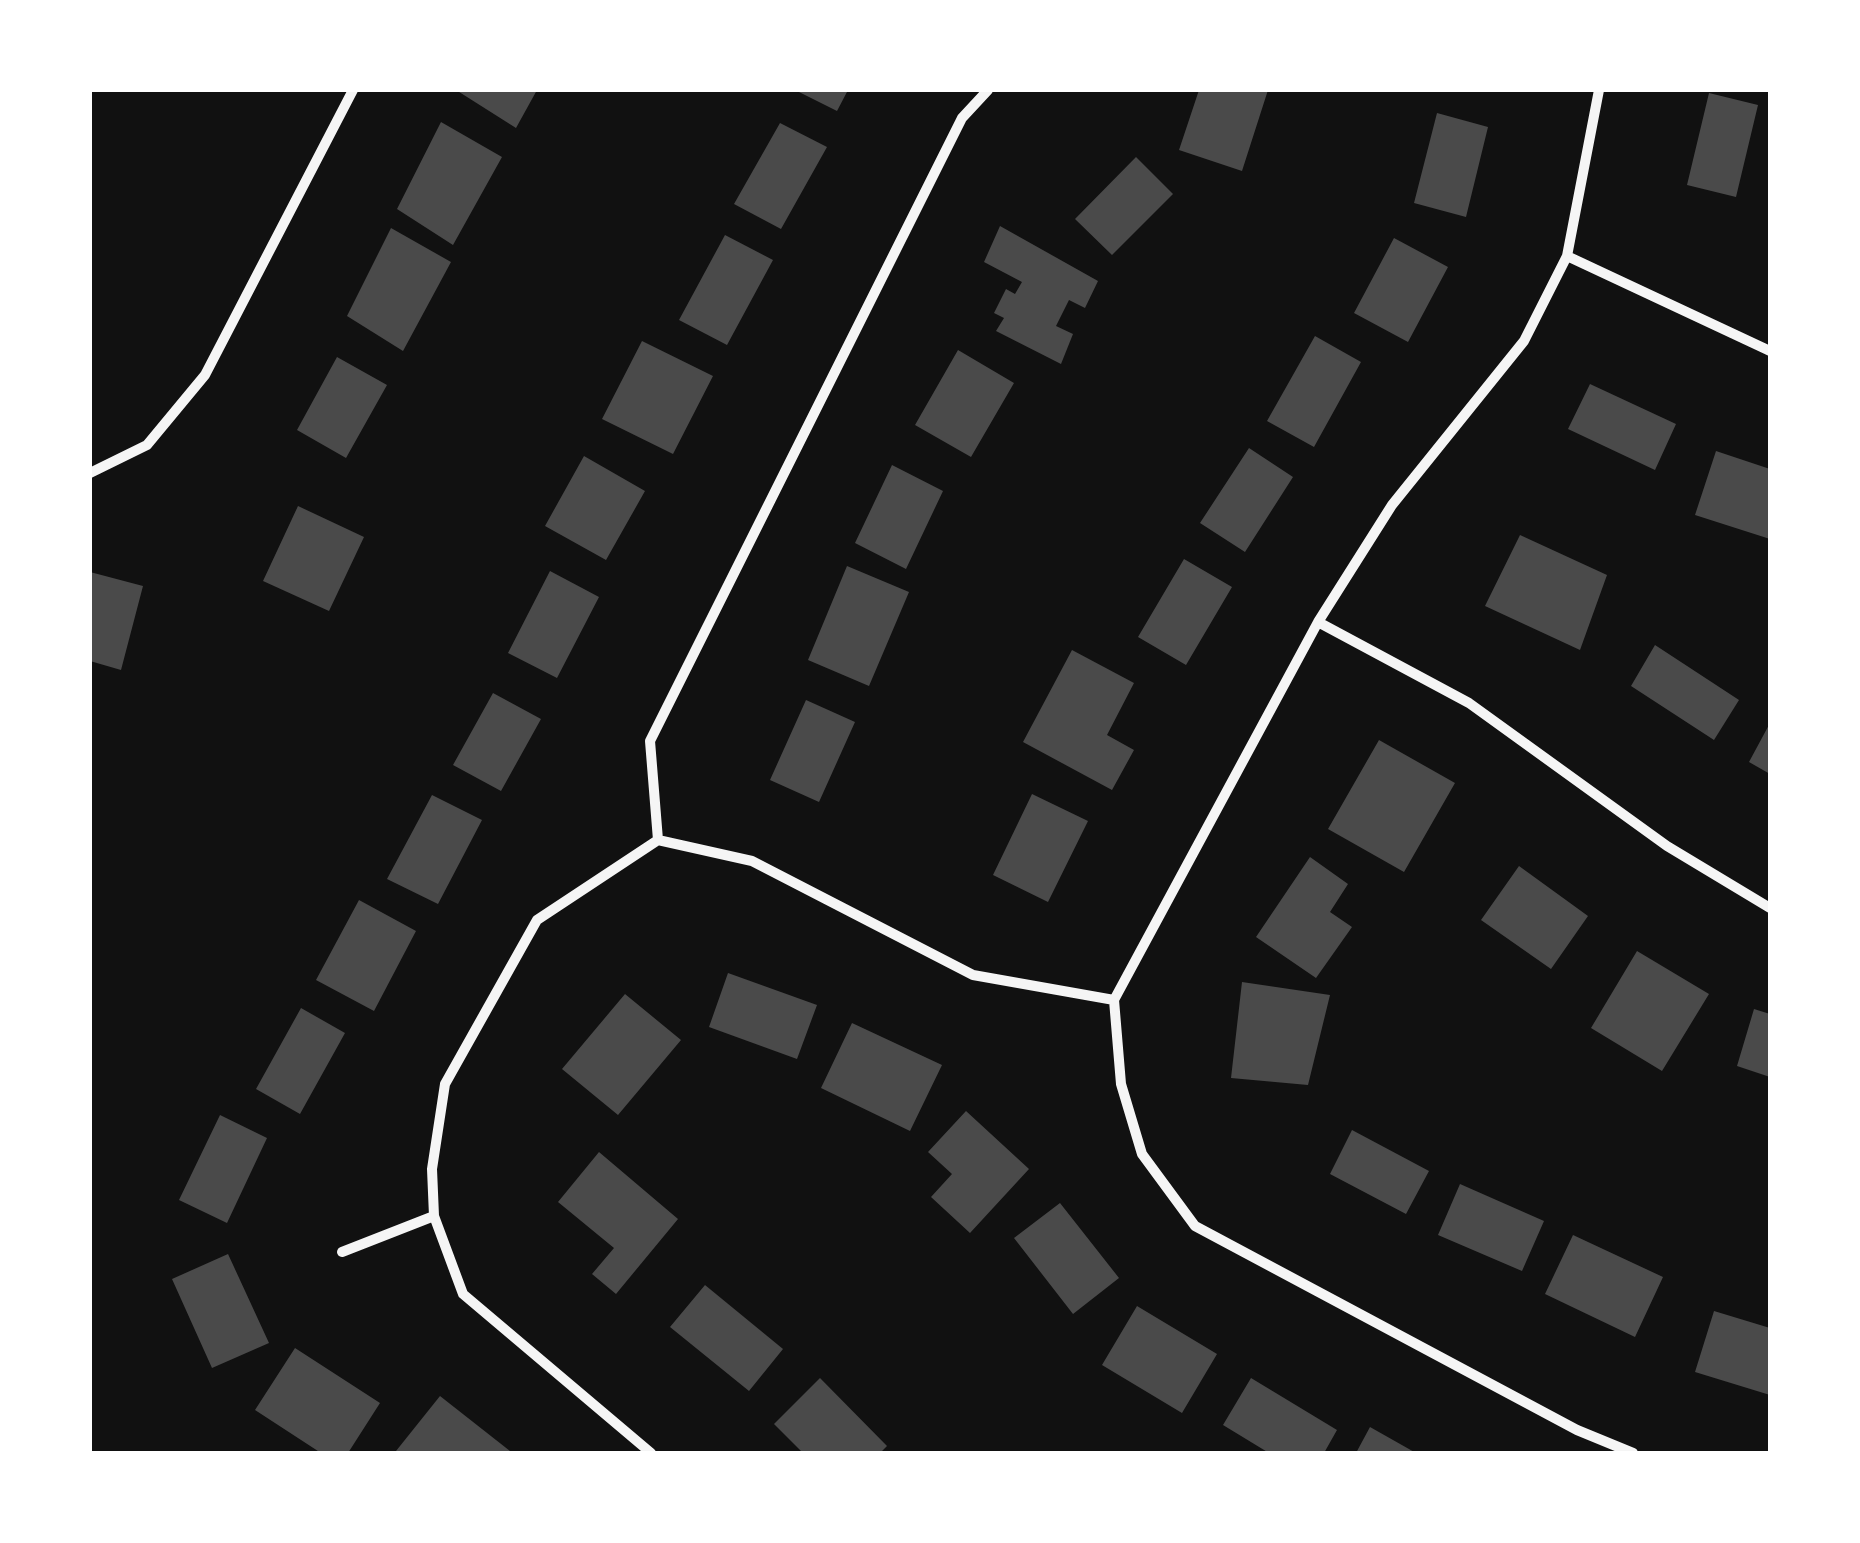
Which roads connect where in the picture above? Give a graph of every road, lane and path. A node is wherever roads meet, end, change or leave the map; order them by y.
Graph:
1 (353, 90) edge
2 (988, 90) edge
3 (1599, 90) edge
4 (1567, 256) junction
5 (1770, 351) edge
6 (90, 473) edge
7 (1318, 622) junction
8 (658, 840) junction
9 (1770, 908) edge
10 (1114, 1000) junction
11 (434, 1216) junction
12 (342, 1252) dead end
13 (651, 1453) edge
14 (1634, 1453) edge

1 - 6 street
2 - 8 street
3 - 4 street
4 - 5 street
4 - 7 street
7 - 9 street
7 - 10 street
8 - 10 street
8 - 11 street
10 - 14 street
11 - 12 street
11 - 13 street

